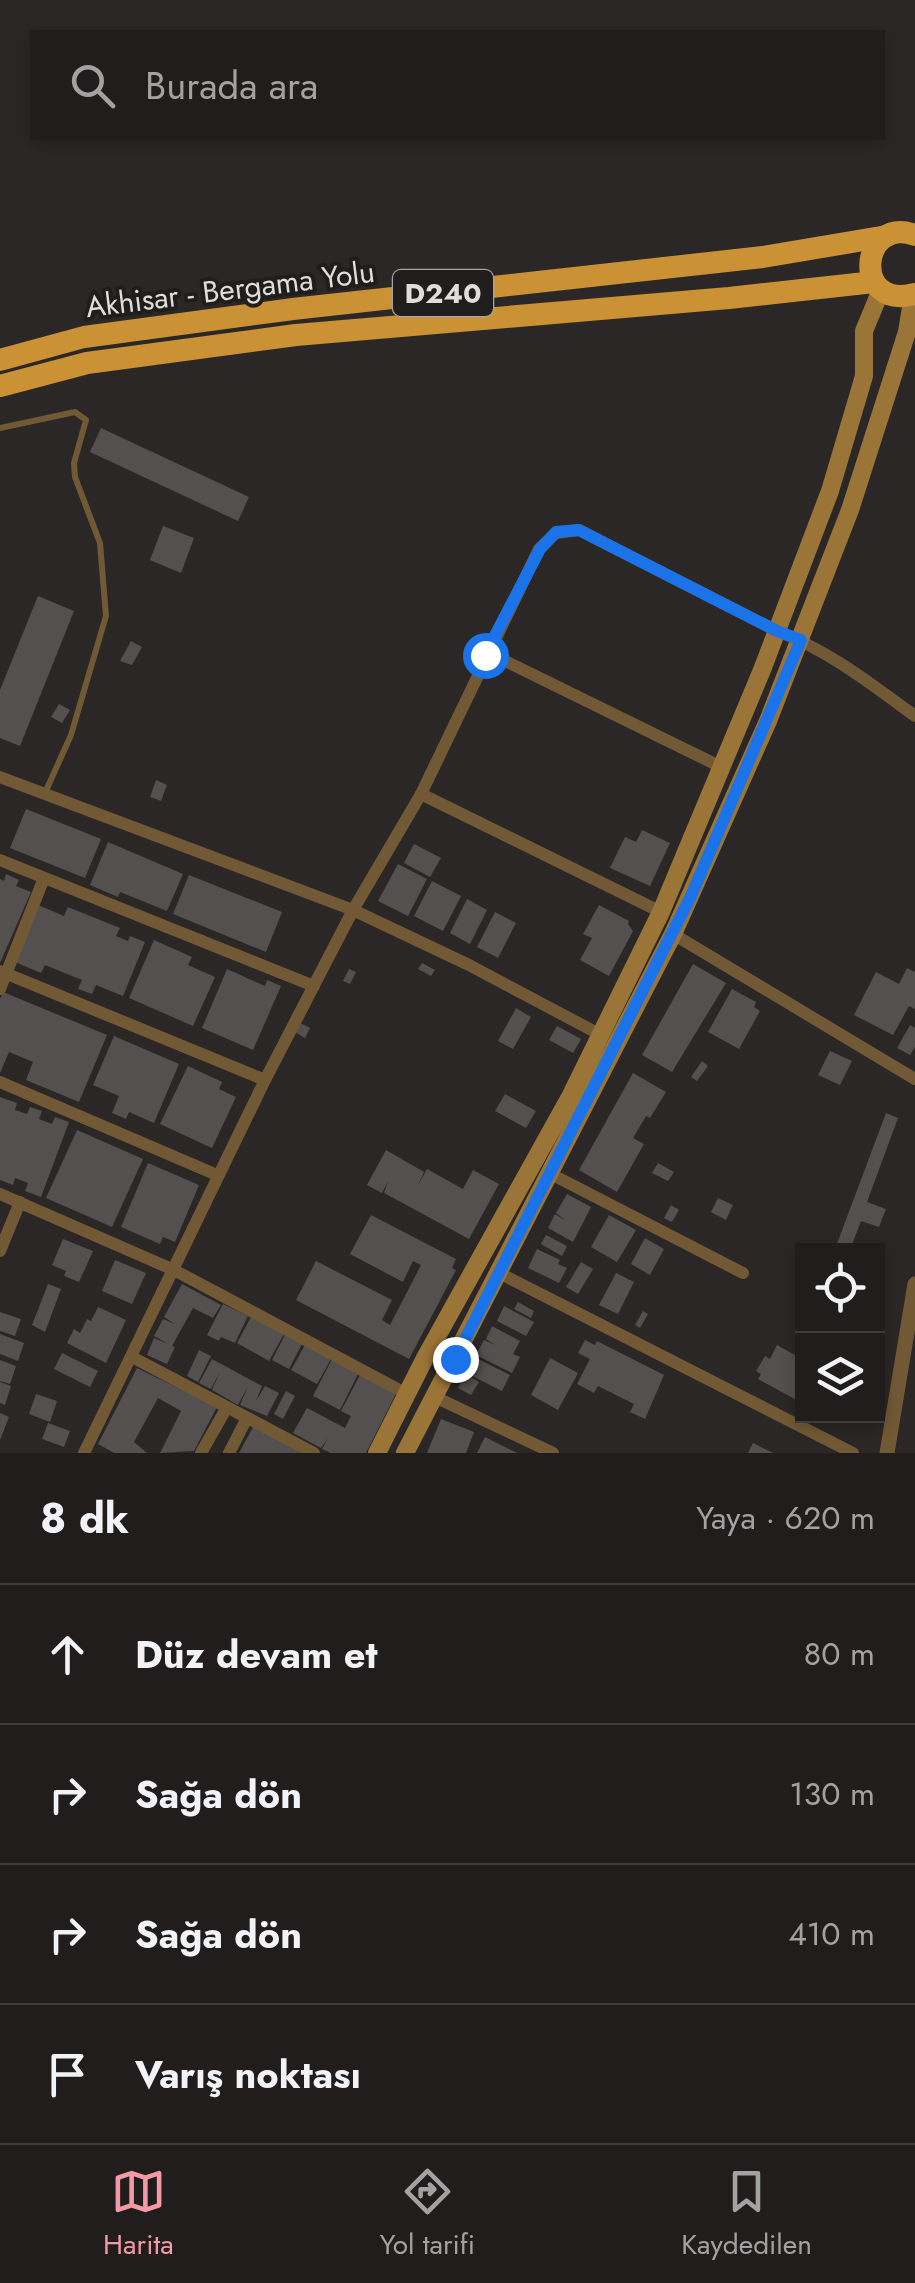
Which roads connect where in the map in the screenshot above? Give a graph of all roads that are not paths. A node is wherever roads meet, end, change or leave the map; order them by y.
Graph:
1 (906, 234) edge
2 (877, 286) junction
3 (914, 294) edge
4 (0, 360) edge
5 (0, 386) edge
6 (0, 428) edge
7 (777, 631) junction
8 (801, 640) junction
9 (487, 652) junction
10 (915, 716) edge
11 (721, 767) junction
12 (0, 778) edge
13 (45, 793) junction
14 (421, 794) junction
15 (0, 860) edge
16 (44, 878) junction
17 (353, 910) junction
18 (661, 912) junction
19 (672, 934) junction
20 (3, 973) edge
21 (314, 986) junction
22 (0, 989) edge
23 (601, 1035) junction
24 (915, 1079) edge
25 (265, 1080) junction
26 (0, 1082) edge
27 (550, 1173) junction
28 (218, 1175) junction
29 (0, 1194) edge
30 (20, 1202) junction
31 (0, 1251) edge
32 (174, 1270) junction
33 (499, 1273) junction
34 (743, 1274) dead end
35 (915, 1284) edge
36 (910, 1343) edge
37 (132, 1357) junction
38 (407, 1394) junction
39 (434, 1397) junction
40 (226, 1409) junction
41 (248, 1418) junction
42 (88, 1451) edge
43 (201, 1453) edge
44 (229, 1453) edge
45 (314, 1453) edge
46 (377, 1453) edge
47 (405, 1453) edge
48 (553, 1453) edge
49 (853, 1453) edge
50 (888, 1453) edge

1 - 2 highway, Akhisar - Bergama Yolu
1 - 4 highway, Akhisar - Bergama Yolu / D240
2 - 3 highway, Akhisar - Bergama Yolu
2 - 5 highway, Akhisar - Bergama Yolu / D240
2 - 7 main road
3 - 8 main road
6 - 13 lane
7 - 8 street
7 - 9 street
7 - 11 main road
8 - 10 street
8 - 19 main road
9 - 11 street
9 - 14 street
11 - 18 main road
12 - 13 street
13 - 17 street
14 - 17 street
14 - 18 street
15 - 16 street
16 - 20 street
16 - 21 street
17 - 21 street
17 - 23 street
18 - 23 main road
19 - 24 street
19 - 27 main road
20 - 22 street
20 - 25 street
21 - 25 street
23 - 38 main road
25 - 28 street
26 - 28 street
27 - 33 main road
27 - 34 street
28 - 32 street
29 - 30 street
30 - 31 street
30 - 32 street
32 - 37 street
32 - 38 street
33 - 39 main road
33 - 49 street
35 - 36 street
36 - 50 street
37 - 40 street
37 - 42 street
38 - 46 main road
39 - 47 main road
39 - 48 street
40 - 41 street
40 - 43 street
41 - 44 street
41 - 45 street

